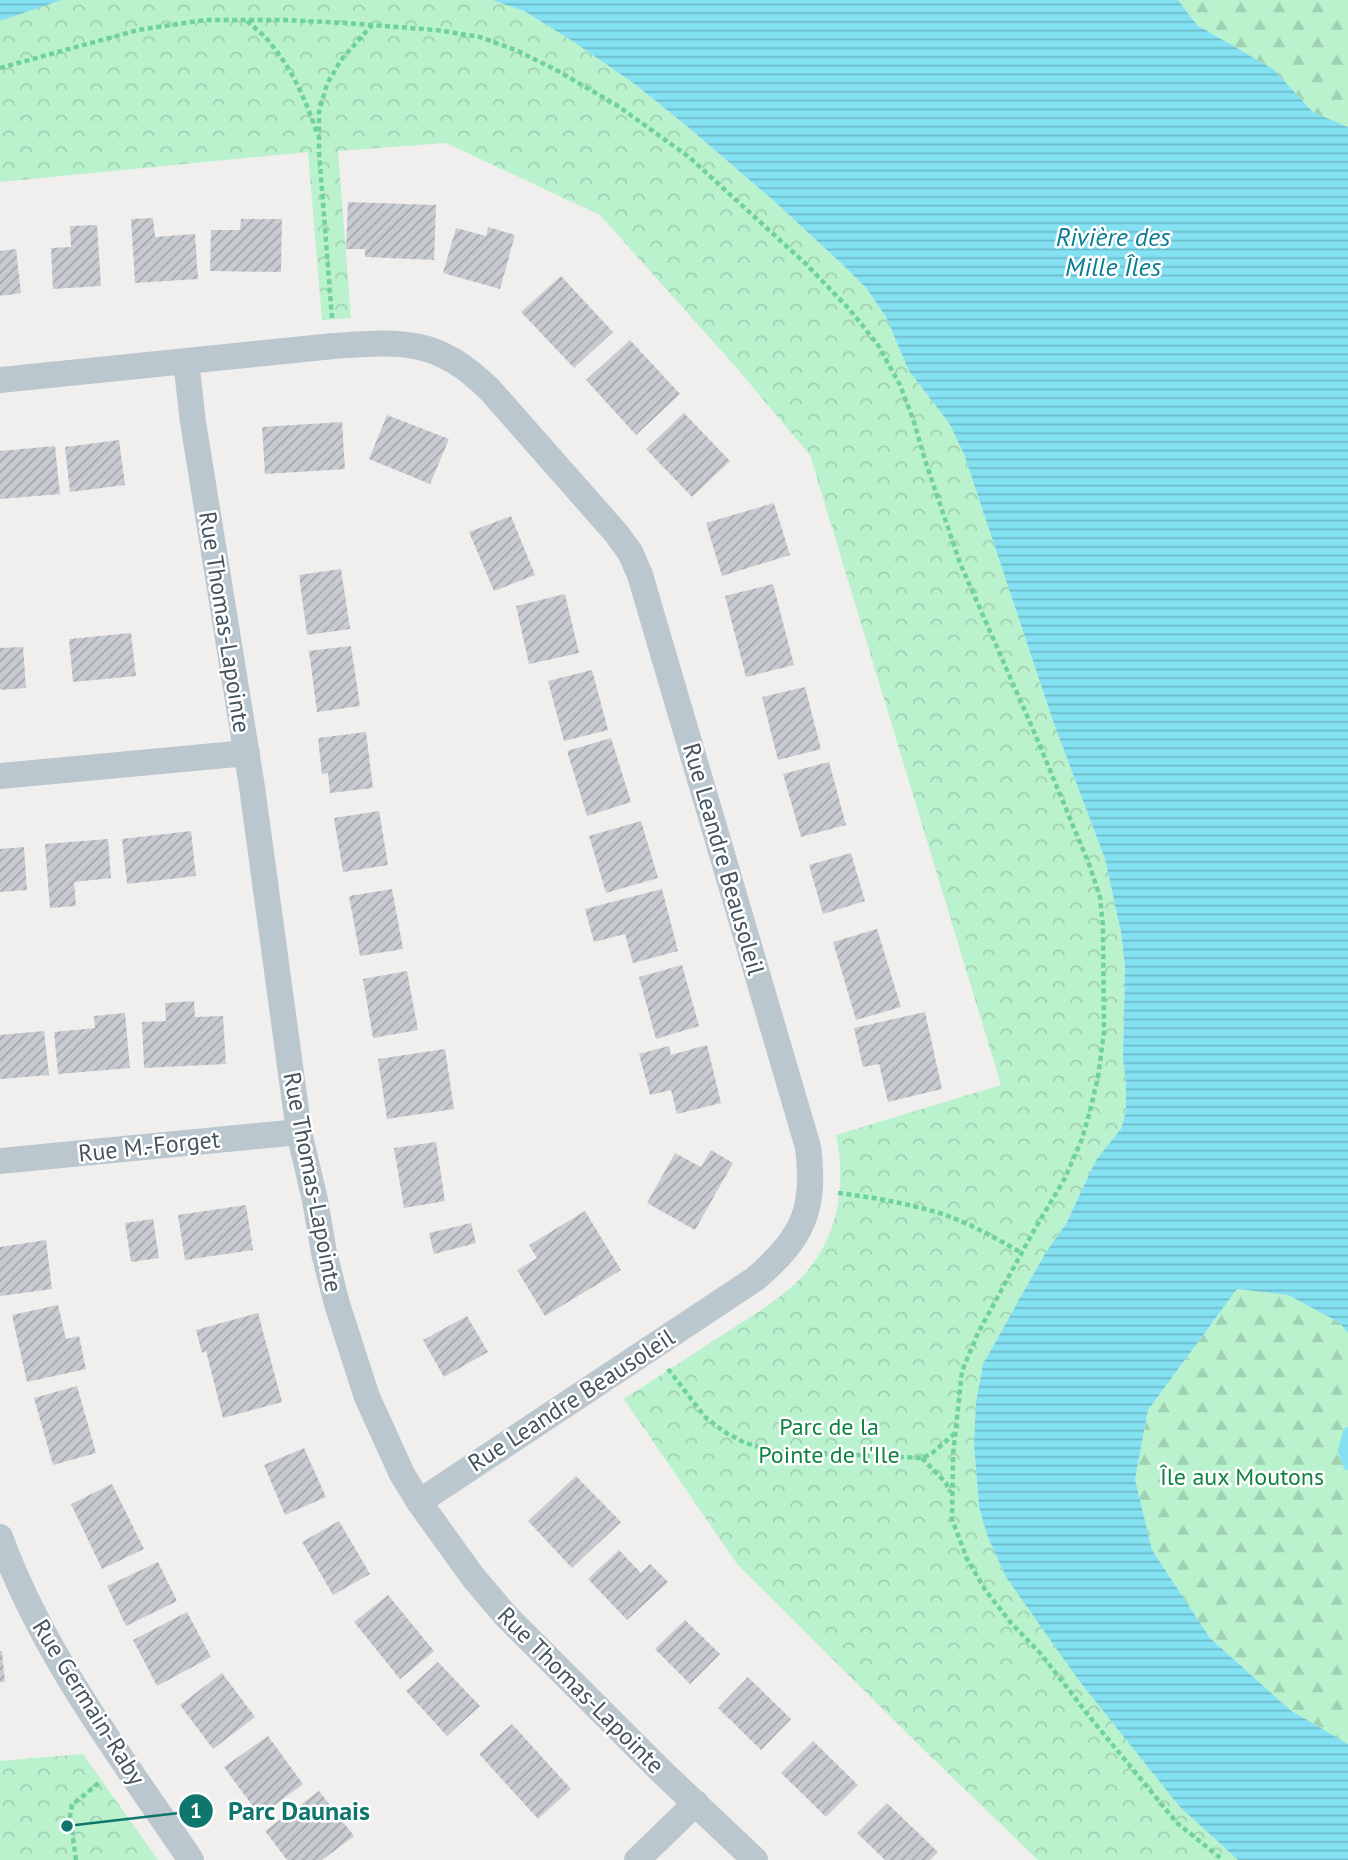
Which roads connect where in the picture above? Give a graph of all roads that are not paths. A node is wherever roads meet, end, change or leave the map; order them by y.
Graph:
1 (186, 361) junction
2 (0, 380) edge
3 (247, 753) junction
4 (0, 776) edge
5 (299, 1132) junction
6 (0, 1161) edge
7 (419, 1502) junction
8 (2, 1547) edge
9 (695, 1803) junction
10 (191, 1860) edge
11 (637, 1860) edge
12 (755, 1860) edge

1 - 2 street, Rue Leandre Beausoleil
1 - 3 street, Rue Thomas-Lapointe
1 - 7 street, Rue Leandre Beausoleil
3 - 4 street
3 - 5 street, Rue Thomas-Lapointe
5 - 6 street, Rue M.-Forget
5 - 7 street, Rue Thomas-Lapointe
7 - 9 street, Rue Thomas-Lapointe
8 - 10 street, Rue Germain-Raby
9 - 11 street
9 - 12 street, Rue Thomas-Lapointe

